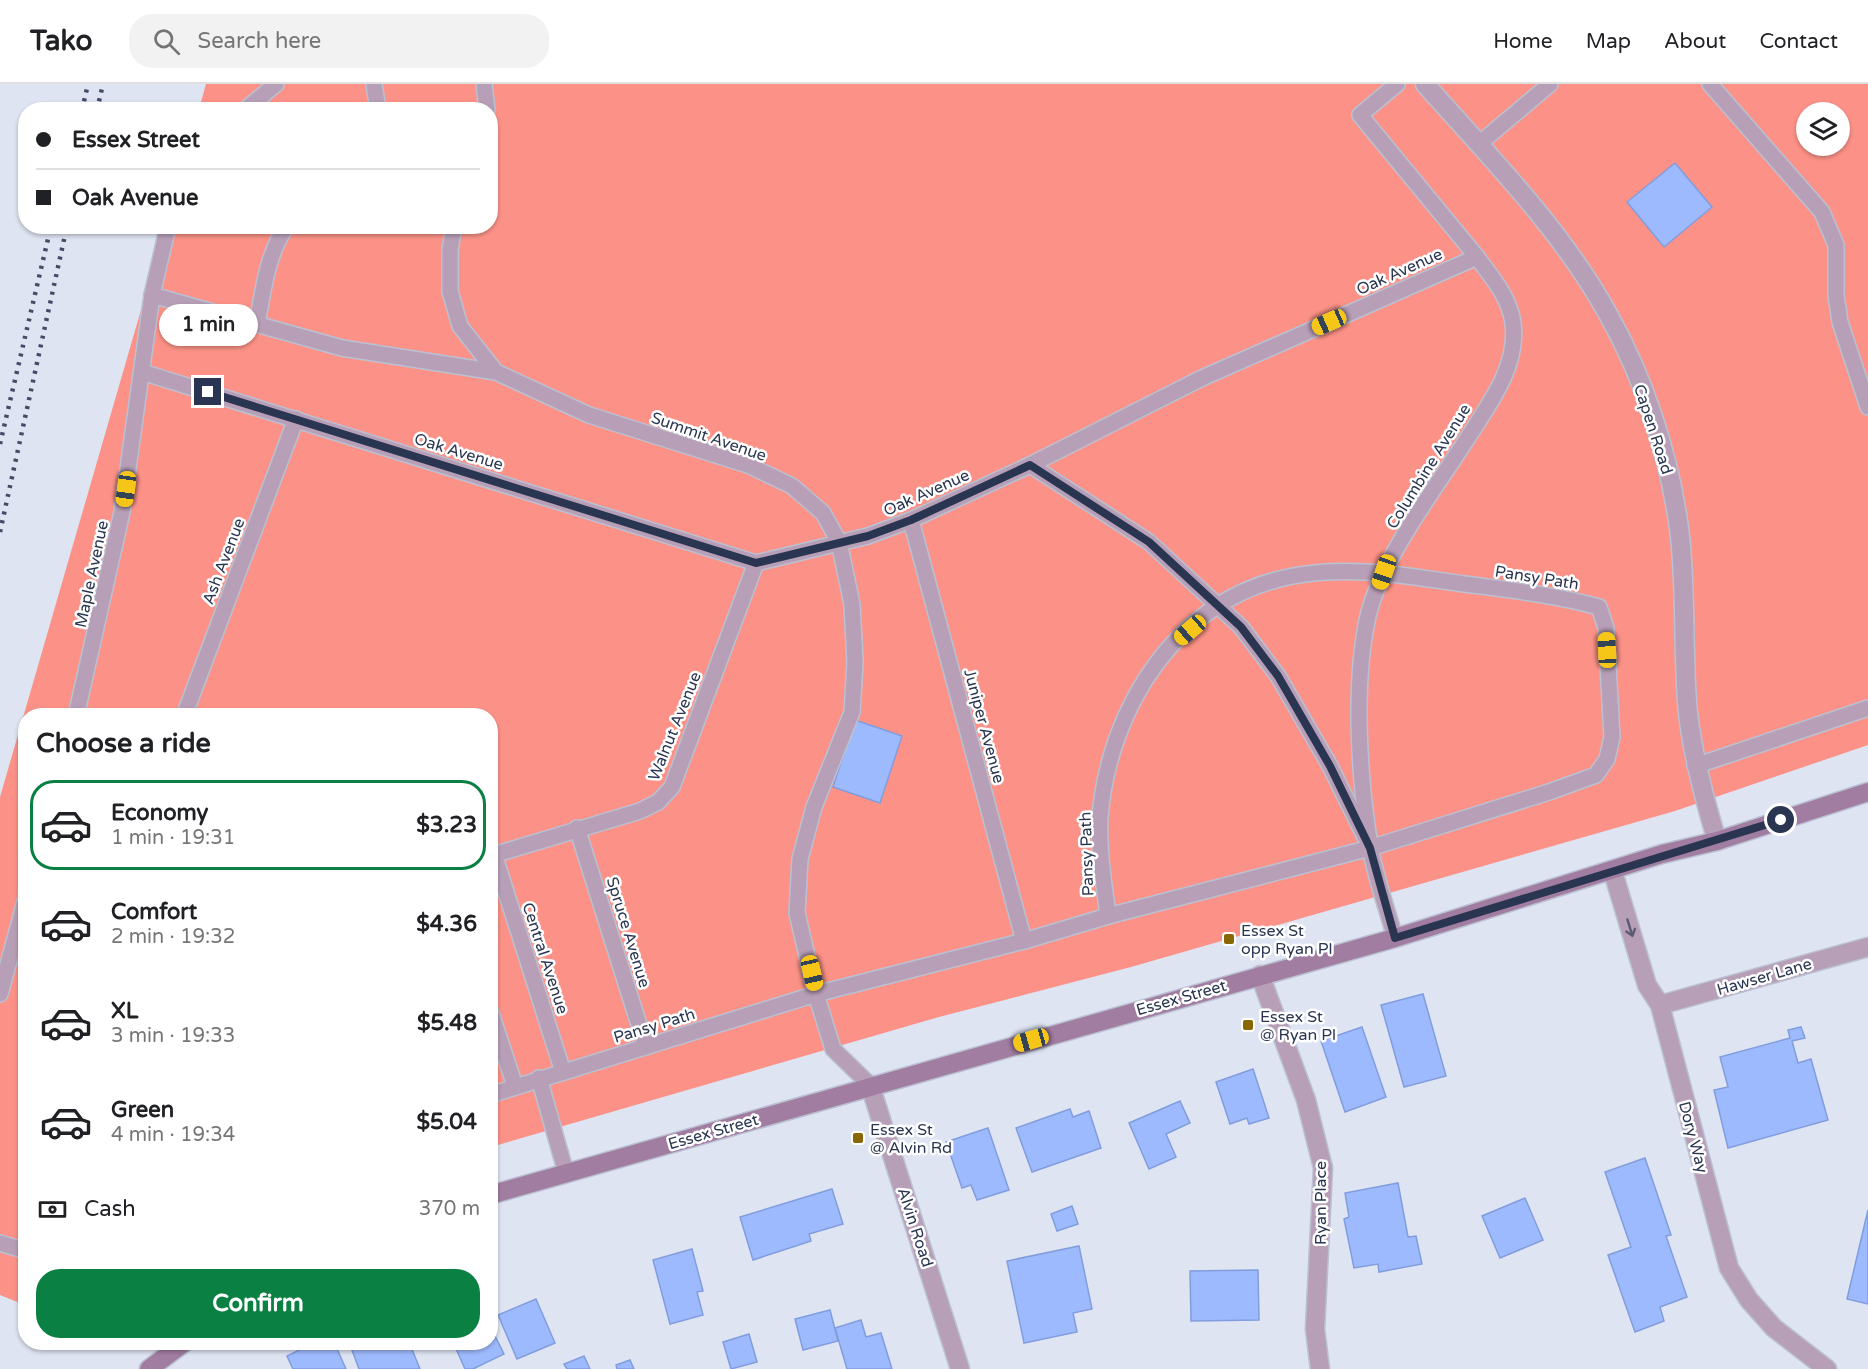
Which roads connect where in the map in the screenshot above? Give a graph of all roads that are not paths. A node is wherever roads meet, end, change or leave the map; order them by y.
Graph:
1 (276, 84) edge
2 (374, 84) edge
3 (484, 84) edge
4 (1397, 84) edge
5 (1425, 84) edge
6 (1550, 84) edge
7 (1714, 85) edge
8 (255, 102) edge
9 (377, 102) edge
10 (486, 102) edge
11 (1479, 144) junction
12 (166, 234) edge
13 (281, 234) edge
14 (453, 234) edge
15 (1476, 257) junction
16 (152, 295) junction
17 (257, 324) junction
18 (142, 372) junction
19 (496, 372) junction
20 (1868, 407) edge
21 (296, 419) junction
22 (1030, 465) junction
23 (911, 520) junction
24 (839, 542) junction
25 (756, 563) junction
26 (1384, 572) junction
27 (1217, 606) junction
28 (78, 708) edge
29 (187, 708) edge
30 (1868, 708) edge
31 (1695, 766) junction
32 (1868, 792) edge
33 (577, 828) junction
34 (1717, 841) junction
35 (1370, 848) junction
36 (498, 853) edge
37 (1613, 872) junction
38 (498, 873) edge
39 (1108, 916) junction
40 (18, 928) edge
41 (1395, 938) junction
42 (1024, 941) junction
43 (1868, 947) edge
44 (1260, 975) junction
45 (0, 994) edge
46 (816, 994) junction
47 (1660, 1005) junction
48 (498, 1034) edge
49 (646, 1047) junction
50 (563, 1072) junction
51 (538, 1078) junction
52 (870, 1085) junction
53 (515, 1086) junction
54 (498, 1092) edge
55 (566, 1173) junction
56 (498, 1193) edge
57 (0, 1243) edge
58 (18, 1249) edge
59 (175, 1350) edge
60 (150, 1369) edge
61 (960, 1369) edge
62 (1320, 1369) edge
63 (1827, 1369) edge

1 - 8 lane
2 - 9 lane
3 - 10 lane
4 - 15 lane, Oak Avenue
5 - 11 street, Capen Road
6 - 11 lane
7 - 20 lane
11 - 31 street, Capen Road
12 - 16 lane, Maple Avenue
13 - 17 lane
14 - 19 lane, Summit Avenue
15 - 22 lane, Oak Avenue
15 - 26 lane, Columbine Avenue
16 - 17 lane
16 - 18 lane, Maple Avenue
17 - 19 lane
18 - 21 lane, Oak Avenue
18 - 28 lane, Maple Avenue
19 - 24 lane, Summit Avenue
21 - 25 lane, Oak Avenue
21 - 29 lane, Ash Avenue
22 - 23 lane, Oak Avenue
22 - 27 lane, Columbine Avenue
23 - 24 lane, Oak Avenue
23 - 42 lane, Juniper Avenue
24 - 25 lane, Oak Avenue
24 - 46 lane, Summit Avenue
25 - 33 lane, Walnut Avenue
26 - 27 lane, Pansy Path
26 - 35 lane, Columbine Avenue
26 - 35 lane, Pansy Path
27 - 35 lane, Columbine Avenue
27 - 39 lane, Pansy Path
30 - 31 lane
31 - 34 street, Capen Road
32 - 34 main road, Essex Street
33 - 36 lane, Walnut Avenue
33 - 49 lane, Spruce Avenue
34 - 37 main road, Essex Street
35 - 39 lane, Pansy Path
35 - 41 lane, Columbine Avenue
37 - 41 main road, Essex Street
37 -> 47 street, Dory Way
38 - 50 lane, Central Avenue
39 - 42 lane, Pansy Path
40 - 45 lane
41 - 44 main road, Essex Street
42 - 46 lane, Pansy Path
43 - 47 street, Hawser Lane
44 - 52 main road, Essex Street
44 - 62 street, Ryan Place
46 - 49 lane, Pansy Path
46 - 52 lane, Summit Avenue
47 - 63 street, Dory Way
48 - 53 lane
49 - 50 lane, Pansy Path
50 - 51 lane, Pansy Path
51 - 53 lane, Pansy Path
51 - 55 lane
52 - 55 main road, Essex Street
52 - 61 street, Alvin Road
53 - 54 lane, Pansy Path
55 - 56 main road, Essex Street
57 - 58 lane
59 - 60 main road

